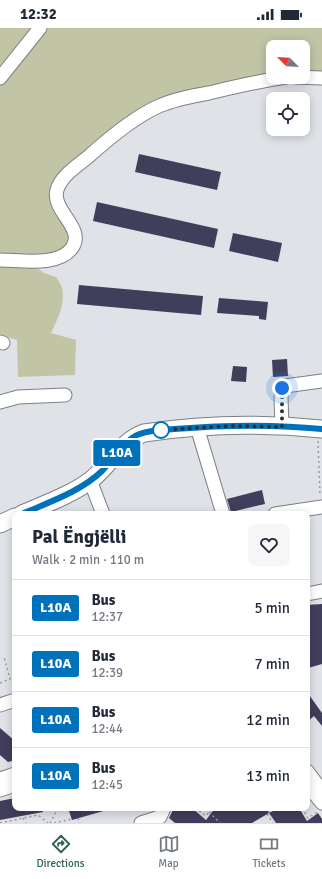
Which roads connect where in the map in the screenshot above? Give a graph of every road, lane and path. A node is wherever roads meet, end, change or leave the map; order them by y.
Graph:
1 (40, 28) edge
2 (0, 78) edge
3 (310, 78) edge
4 (322, 78) edge
5 (266, 80) edge
6 (0, 260) edge
7 (322, 381) edge
8 (65, 395) dead end
9 (0, 402) edge
10 (197, 427) junction
11 (282, 427) junction
12 (320, 429) edge
13 (90, 480) junction
14 (321, 507) edge
15 (29, 511) edge
16 (102, 511) edge
17 (222, 511) edge
18 (295, 511) edge
19 (12, 518) edge
20 (0, 524) edge
21 (322, 591) edge
22 (310, 593) edge
23 (4, 657) dead end
24 (0, 682) edge
25 (12, 701) edge
26 (0, 705) edge
27 (12, 775) edge
28 (310, 775) edge
29 (0, 779) edge
30 (12, 786) edge
31 (310, 789) edge
32 (0, 790) edge
33 (322, 791) edge
34 (321, 807) edge
35 (56, 811) edge
36 (163, 811) edge
37 (199, 811) edge
38 (271, 811) edge
39 (304, 811) edge
40 (209, 812) joint
41 (22, 818) junction
42 (78, 818) dead end
43 (72, 819) dead end
44 (0, 823) edge
45 (26, 823) edge
46 (49, 823) edge
47 (54, 823) edge
48 (80, 823) edge
49 (141, 823) edge
50 (220, 823) edge
51 (273, 823) edge

1 - 2 street
3 - 4 street
5 - 6 street
7 - 11 street
8 - 9 street
10 - 11 main road
10 - 13 main road
10 - 17 street
11 - 12 main road
12 - 14 path
13 - 15 main road
13 - 16 street
14 - 18 street
19 - 20 main road
21 - 22 street
23 - 24 path
25 - 26 street
27 - 29 street
28 - 33 street
30 - 32 street
31 - 34 street
34 - 39 path
35 - 46 path
36 - 49 street
37 - 40 path
38 - 51 path
40 - 50 path
41 - 44 path
41 - 45 path
41 - 46 path
42 - 48 path
43 - 47 path

